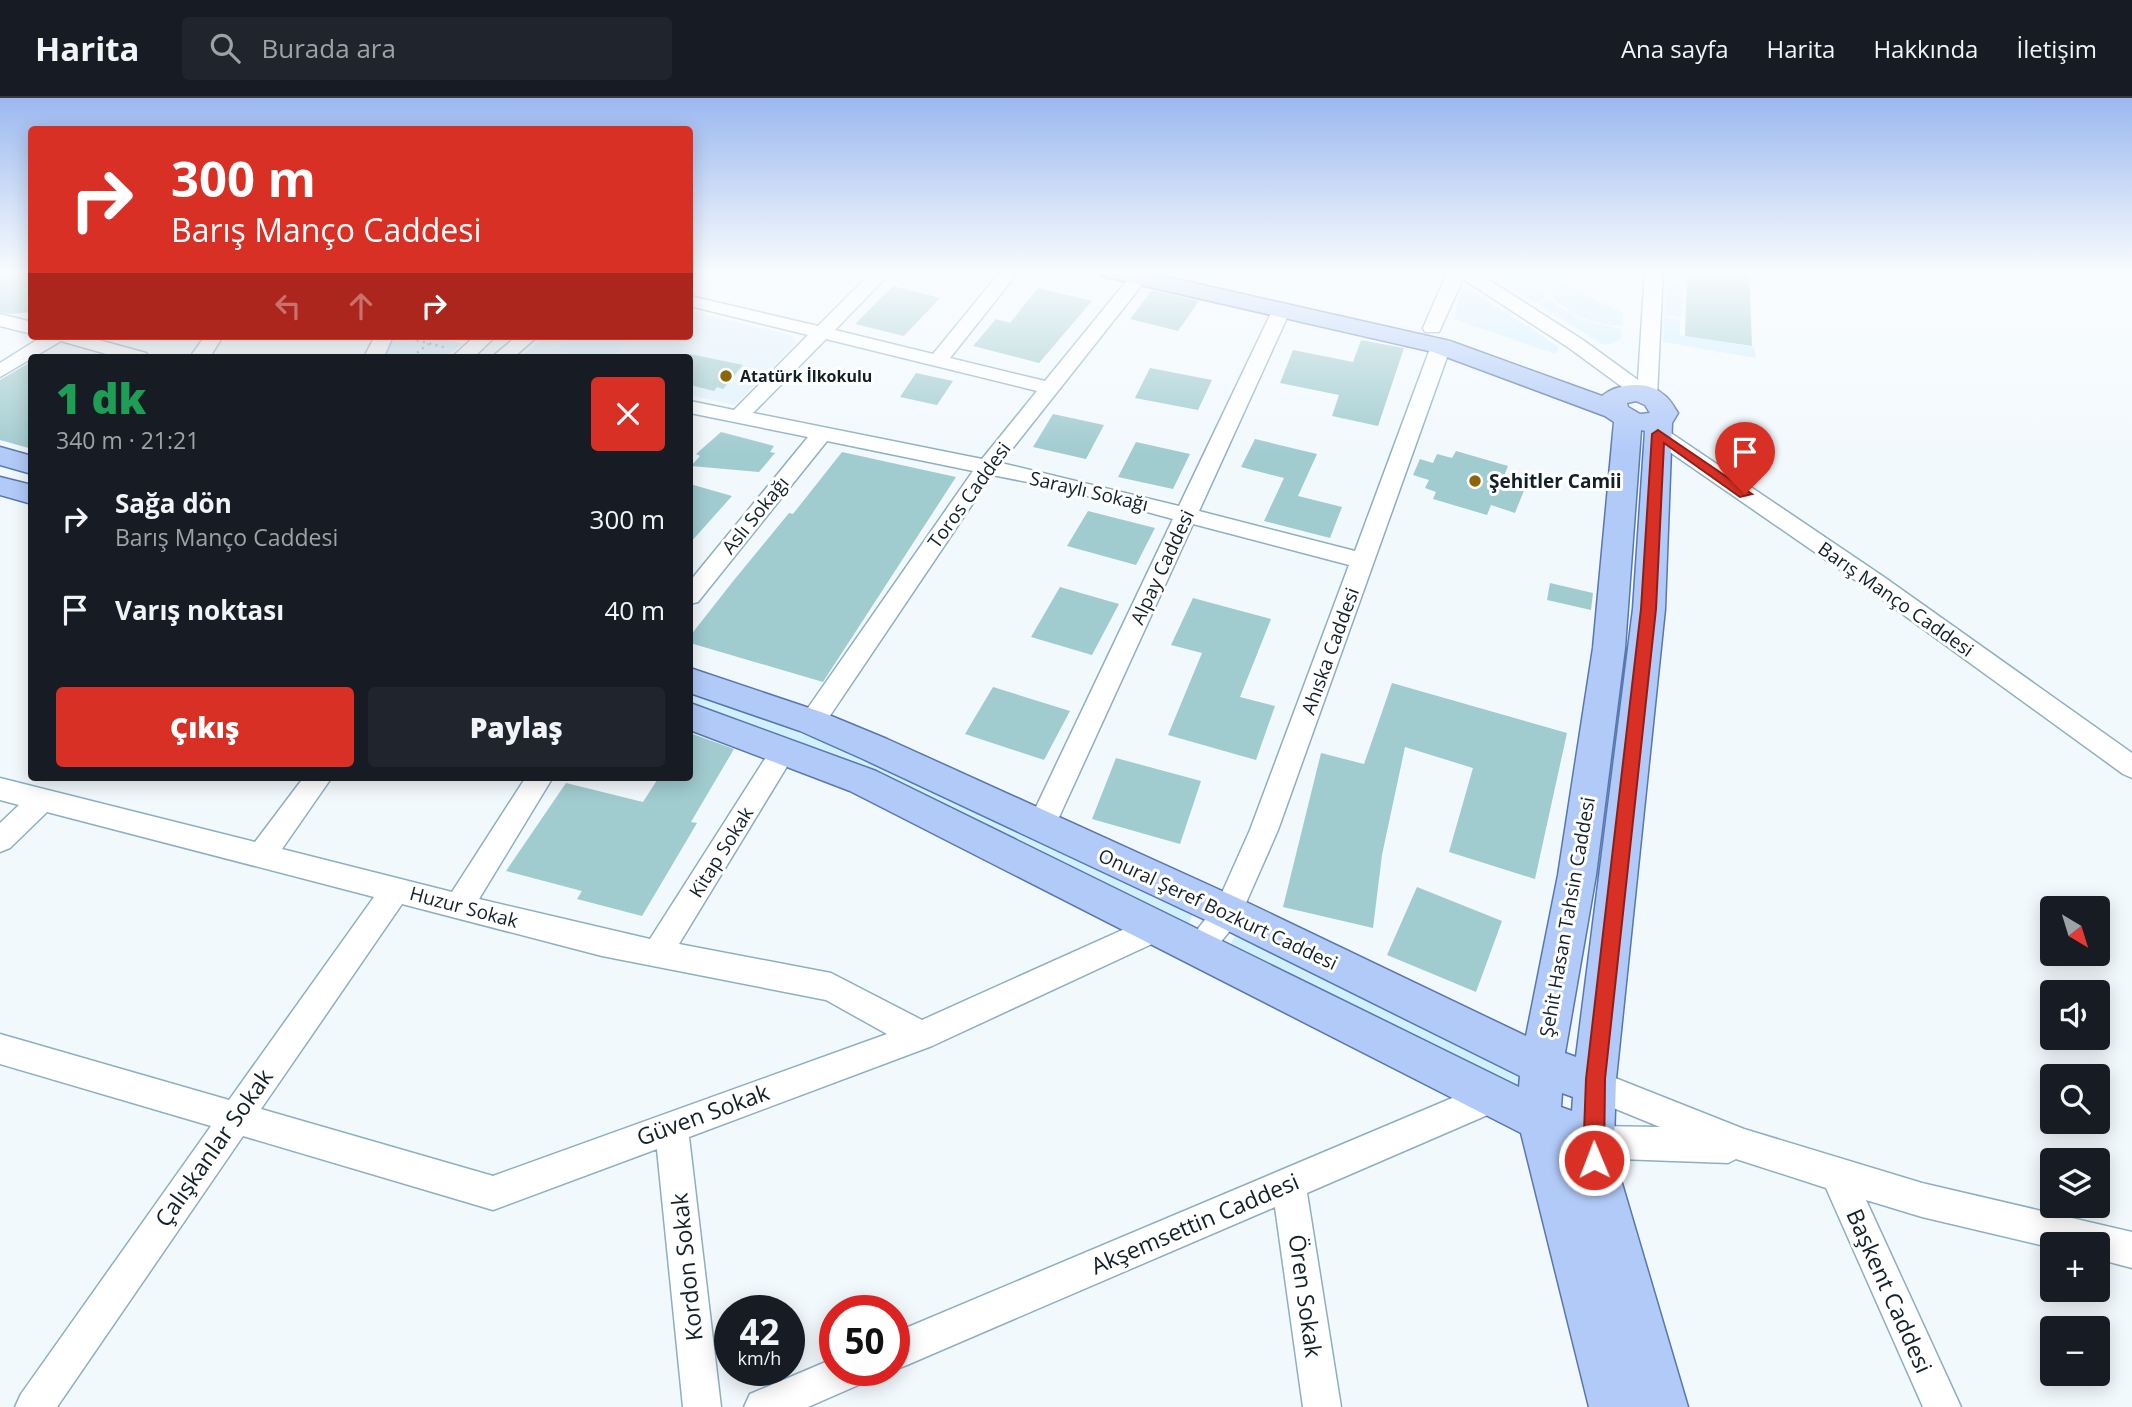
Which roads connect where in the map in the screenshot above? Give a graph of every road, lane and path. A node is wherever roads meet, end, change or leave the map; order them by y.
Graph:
1 (812, 332) edge
2 (960, 332) edge
3 (1095, 332) edge
4 (1271, 332) edge
5 (1441, 332) edge
6 (1444, 332) edge
7 (1558, 332) edge
8 (1648, 332) edge
9 (820, 334) junction
10 (50, 340) edge
11 (77, 340) edge
12 (414, 340) edge
13 (482, 340) edge
14 (524, 340) edge
15 (428, 344) junction
16 (28, 354) edge
17 (28, 354) edge
18 (128, 354) edge
19 (416, 354) edge
20 (461, 354) edge
21 (465, 354) edge
22 (506, 354) edge
23 (937, 361) junction
24 (0, 372) edge
25 (1050, 388) junction
26 (693, 408) edge
27 (1639, 412) junction
28 (738, 417) junction
29 (821, 435) junction
30 (0, 456) edge
31 (28, 464) edge
32 (985, 469) junction
33 (0, 486) edge
34 (28, 494) edge
35 (1186, 515) junction
36 (1363, 561) junction
37 (693, 592) edge
38 (693, 681) edge
39 (693, 717) edge
40 (812, 722) junction
41 (784, 750) junction
42 (2132, 767) edge
43 (316, 781) edge
44 (537, 781) edge
45 (0, 789) edge
46 (43, 799) junction
47 (1041, 826) junction
48 (0, 841) edge
49 (262, 854) junction
50 (396, 889) junction
51 (459, 906) junction
52 (1228, 912) junction
53 (1159, 926) junction
54 (1199, 947) junction
55 (657, 954) junction
56 (921, 1036) junction
57 (0, 1049) edge
58 (1542, 1065) junction
59 (1595, 1085) junction
60 (1495, 1097) junction
61 (234, 1117) junction
62 (1539, 1119) junction
63 (671, 1127) junction
64 (1592, 1142) junction
65 (1744, 1146) junction
66 (1837, 1174) junction
67 (1289, 1184) junction
68 (2132, 1250) edge
69 (910, 1345) edge
70 (819, 1383) edge
71 (34, 1407) edge
72 (702, 1407) edge
73 (763, 1407) edge
74 (1322, 1407) edge
75 (1614, 1407) edge
76 (1663, 1407) edge
77 (1942, 1407) edge

1 - 9 street
2 - 23 street
3 - 25 street, Toros Caddesi
4 - 35 street, Alpay Caddesi
5 - 36 street, Ahıska Caddesi
6 - 27 main road
7 - 27 street, Barış Manço Caddesi
8 - 27 street, Şehit Hasan Tahsin Caddesi
9 - 23 street
9 - 28 street
10 - 16 street
11 - 18 street
12 - 15 path
13 - 21 street
14 - 22 street
15 - 19 path
15 - 20 path
17 - 24 street
23 - 25 street
25 - 32 street, Toros Caddesi
26 - 28 street, Saraylı Sokağı
27 - 42 street, Barış Manço Caddesi
27 - 58 main road, Şehit Hasan Tahsin Caddesi
27 - 59 main road, Şehit Hasan Tahsin Caddesi
28 - 29 street, Saraylı Sokağı
29 - 32 street, Saraylı Sokağı
29 - 37 street, Aslı Sokağı
30 - 31 main road
32 - 35 street, Saraylı Sokağı
32 - 40 street, Toros Caddesi
33 - 34 main road
35 - 36 street, Saraylı Sokağı
35 - 47 street, Alpay Caddesi
36 - 52 street, Ahıska Caddesi
38 - 40 main road, Onural Şeref Bozkurt Caddesi
39 - 41 main road, Onural Şeref Bozkurt Caddesi
40 - 47 main road, Onural Şeref Bozkurt Caddesi
41 - 53 main road, Onural Şeref Bozkurt Caddesi
41 - 55 street, Kitap Sokak
43 - 49 street
44 - 51 street
45 - 46 street, Huzur Sokak
46 - 48 street
46 - 49 street, Huzur Sokak
47 - 52 main road, Onural Şeref Bozkurt Caddesi
49 - 50 street, Huzur Sokak
50 - 51 street, Huzur Sokak
50 - 61 street, Çalışkanlar Sokak
51 - 55 street, Huzur Sokak
52 - 54 street, Ahıska Caddesi
52 - 58 main road, Onural Şeref Bozkurt Caddesi
53 - 54 main road, Onural Şeref Bozkurt Caddesi
53 - 56 street, Güven Sokak
54 - 60 main road, Onural Şeref Bozkurt Caddesi
55 - 56 street, Huzur Sokak
56 - 63 street, Güven Sokak
57 - 61 street, Güven Sokak
58 - 59 main road, Onural Şeref Bozkurt Caddesi
58 - 62 main road, Şehit Hasan Tahsin Caddesi
59 - 64 main road, Şehit Hasan Tahsin Caddesi
59 - 65 street, Onural Şeref Bozkurt Caddesi
60 - 62 main road, Onural Şeref Bozkurt Caddesi
60 - 67 street, Akşemsettin Caddesi
61 - 63 street, Güven Sokak
61 - 71 street, Çalışkanlar Sokak
62 - 64 main road, Onural Şeref Bozkurt Caddesi
62 - 75 main road, Şehit Hasan Tahsin Caddesi
63 - 72 street, Kordon Sokak
64 - 65 street, Onural Şeref Bozkurt Caddesi
64 - 76 main road, Şehit Hasan Tahsin Caddesi
65 - 66 street, Onural Şeref Bozkurt Caddesi
66 - 68 street, Onural Şeref Bozkurt Caddesi
66 - 77 street, Başkent Caddesi
67 - 69 street, Akşemsettin Caddesi
67 - 74 street, Ören Sokak
70 - 73 street

